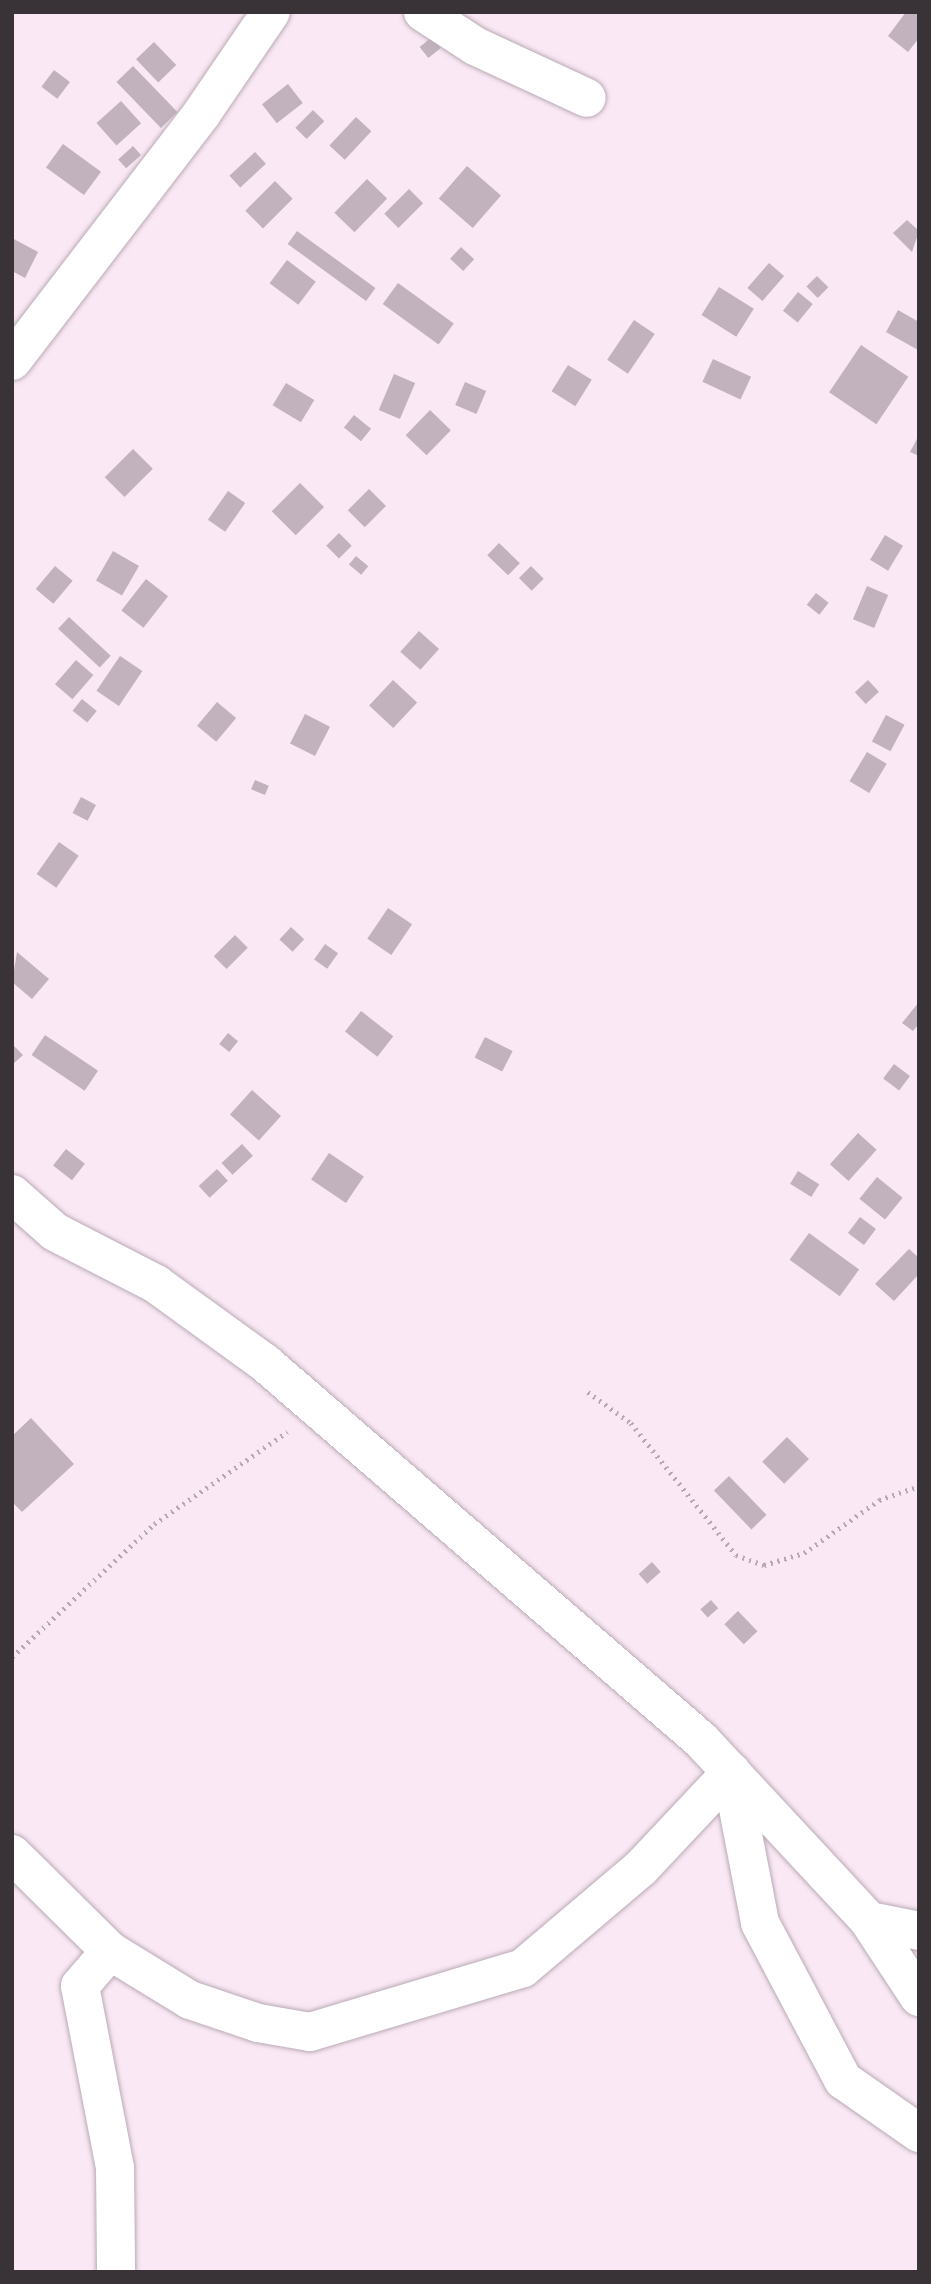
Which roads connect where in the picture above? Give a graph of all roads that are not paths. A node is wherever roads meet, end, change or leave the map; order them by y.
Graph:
1 (271, 12) edge
2 (423, 12) edge
3 (587, 98) dead end
4 (12, 361) edge
5 (12, 1194) edge
6 (731, 1772) junction
7 (12, 1854) edge
8 (869, 1921) junction
9 (919, 1931) edge
10 (110, 1951) junction
11 (919, 1997) edge
12 (919, 2133) edge
13 (116, 2272) edge

1 - 4 street
2 - 3 street
5 - 6 street
6 - 8 street
6 - 10 street
6 - 12 street
7 - 10 street
8 - 9 street
8 - 11 street
10 - 13 street

